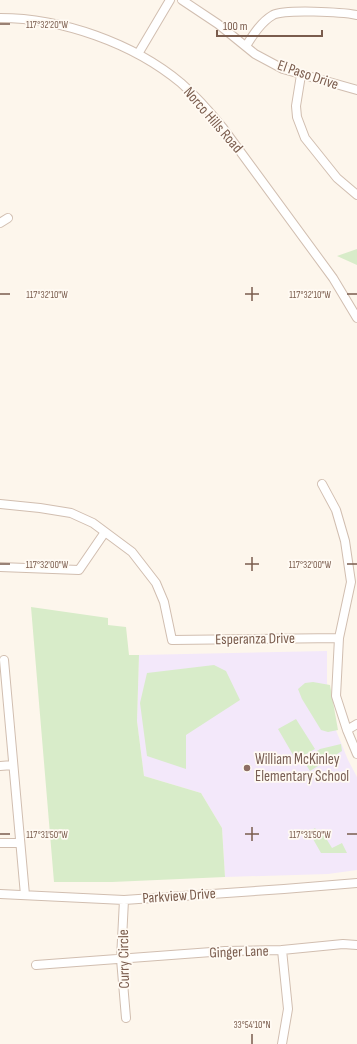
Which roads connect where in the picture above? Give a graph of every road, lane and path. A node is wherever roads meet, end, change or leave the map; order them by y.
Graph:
1 (170, 0) edge
2 (182, 0) edge
3 (357, 15) edge
4 (0, 18) edge
5 (246, 46) junction
6 (138, 54) junction
7 (301, 74) junction
8 (357, 90) edge
9 (357, 195) edge
10 (8, 218) dead end
11 (0, 223) edge
12 (357, 318) edge
13 (322, 484) dead end
14 (0, 504) edge
15 (105, 532) junction
16 (0, 567) edge
17 (339, 638) junction
18 (4, 660) dead end
19 (3, 682) edge
20 (357, 724) edge
21 (347, 730) junction
22 (357, 754) edge
23 (13, 765) junction
24 (0, 766) edge
25 (0, 843) edge
26 (19, 843) junction
27 (357, 883) edge
28 (0, 894) edge
29 (25, 895) junction
30 (124, 900) junction
31 (357, 944) edge
32 (282, 950) junction
33 (121, 959) junction
34 (36, 965) dead end
35 (126, 1018) dead end
36 (282, 1044) edge

1 - 6 street
2 - 5 street, El Paso Drive
3 - 5 street
4 - 6 street, Norco Hills Road
5 - 7 street, El Paso Drive
6 - 12 street, Norco Hills Road
7 - 8 street, El Paso Drive
7 - 9 street
10 - 11 street
13 - 17 street
14 - 15 street
15 - 16 street
15 - 17 street, Esperanza Drive
17 - 21 street
18 - 19 street
19 - 23 street
20 - 21 street
21 - 22 street
23 - 24 street
23 - 26 street
25 - 26 street
26 - 29 street
27 - 30 street, Parkview Drive
28 - 29 street, Parkview Drive
29 - 30 street, Parkview Drive
30 - 33 street, Curry Circle
31 - 32 street, Ginger Lane
32 - 33 street, Ginger Lane
32 - 36 street
33 - 34 street, Ginger Lane
33 - 35 street, Curry Circle

